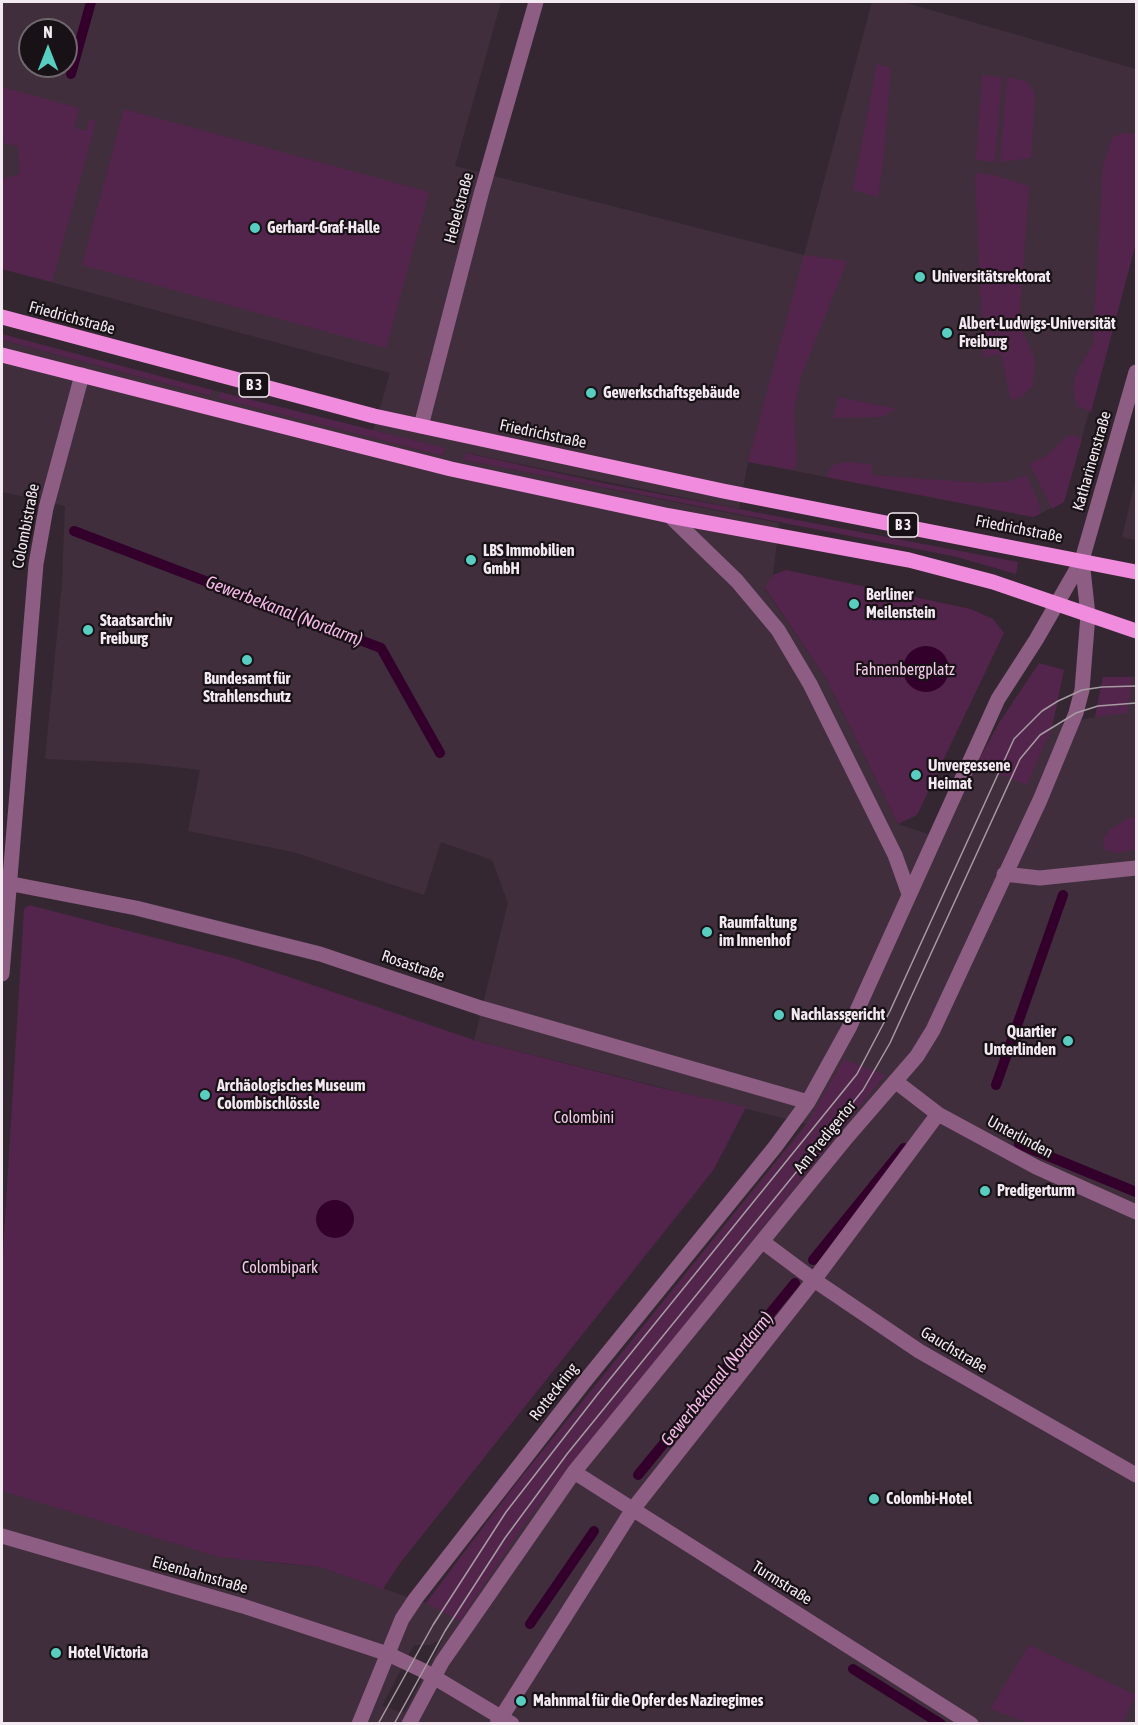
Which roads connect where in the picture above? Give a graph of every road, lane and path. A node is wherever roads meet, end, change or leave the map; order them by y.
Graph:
1 (536, 2) edge
2 (2, 317) edge
3 (2, 355) edge
4 (1137, 372) edge
5 (82, 375) junction
6 (420, 426) junction
7 (670, 516) junction
8 (1082, 560) junction
9 (1137, 572) edge
10 (1058, 605) junction
11 (1088, 615) junction
12 (1137, 631) edge
13 (1137, 868) edge
14 (1004, 874) junction
15 (5, 882) edge
16 (909, 894) junction
17 (2, 974) edge
18 (895, 1081) junction
19 (808, 1102) junction
20 (938, 1114) junction
21 (1137, 1212) edge
22 (763, 1242) junction
23 (814, 1281) junction
24 (574, 1472) junction
25 (1137, 1474) edge
26 (633, 1509) junction
27 (2, 1536) edge
28 (388, 1654) junction
29 (434, 1677) junction
30 (504, 1721) edge
31 (359, 1724) edge
32 (409, 1724) edge
33 (971, 1724) edge

1 - 6 street, Hebelstraße
2 - 6 main road, Friedrichstraße / B 3
3 - 5 main road, B 3
4 - 8 street, Katharinenstraße
5 - 7 main road, B 3
5 - 15 street, Colombistraße
6 - 8 main road, Friedrichstraße / B 3
7 - 10 main road, B 3
7 - 16 street
8 - 9 main road, B 3
8 - 10 street
8 - 11 street
10 - 11 main road, B 3
10 - 16 street
11 - 12 main road, B 3
11 - 14 street
13 - 14 street
14 - 18 street, Am Predigertor
15 - 17 street, Colombistraße
15 - 19 street, Rosastraße
16 - 19 street
18 - 20 street, Unterlinden
18 - 22 street, Am Predigertor
19 - 28 street, Rotteckring
20 - 21 street, Unterlinden
20 - 23 street
22 - 23 street, Gauchstraße
22 - 24 street
23 - 25 street, Gauchstraße
23 - 26 street
24 - 26 street, Turmstraße
24 - 29 street
26 - 30 street
26 - 33 street, Turmstraße
27 - 28 street, Eisenbahnstraße
28 - 29 street, Eisenbahnstraße
28 - 31 street, Rotteckring
29 - 30 street, Eisenbahnstraße
29 - 32 street

